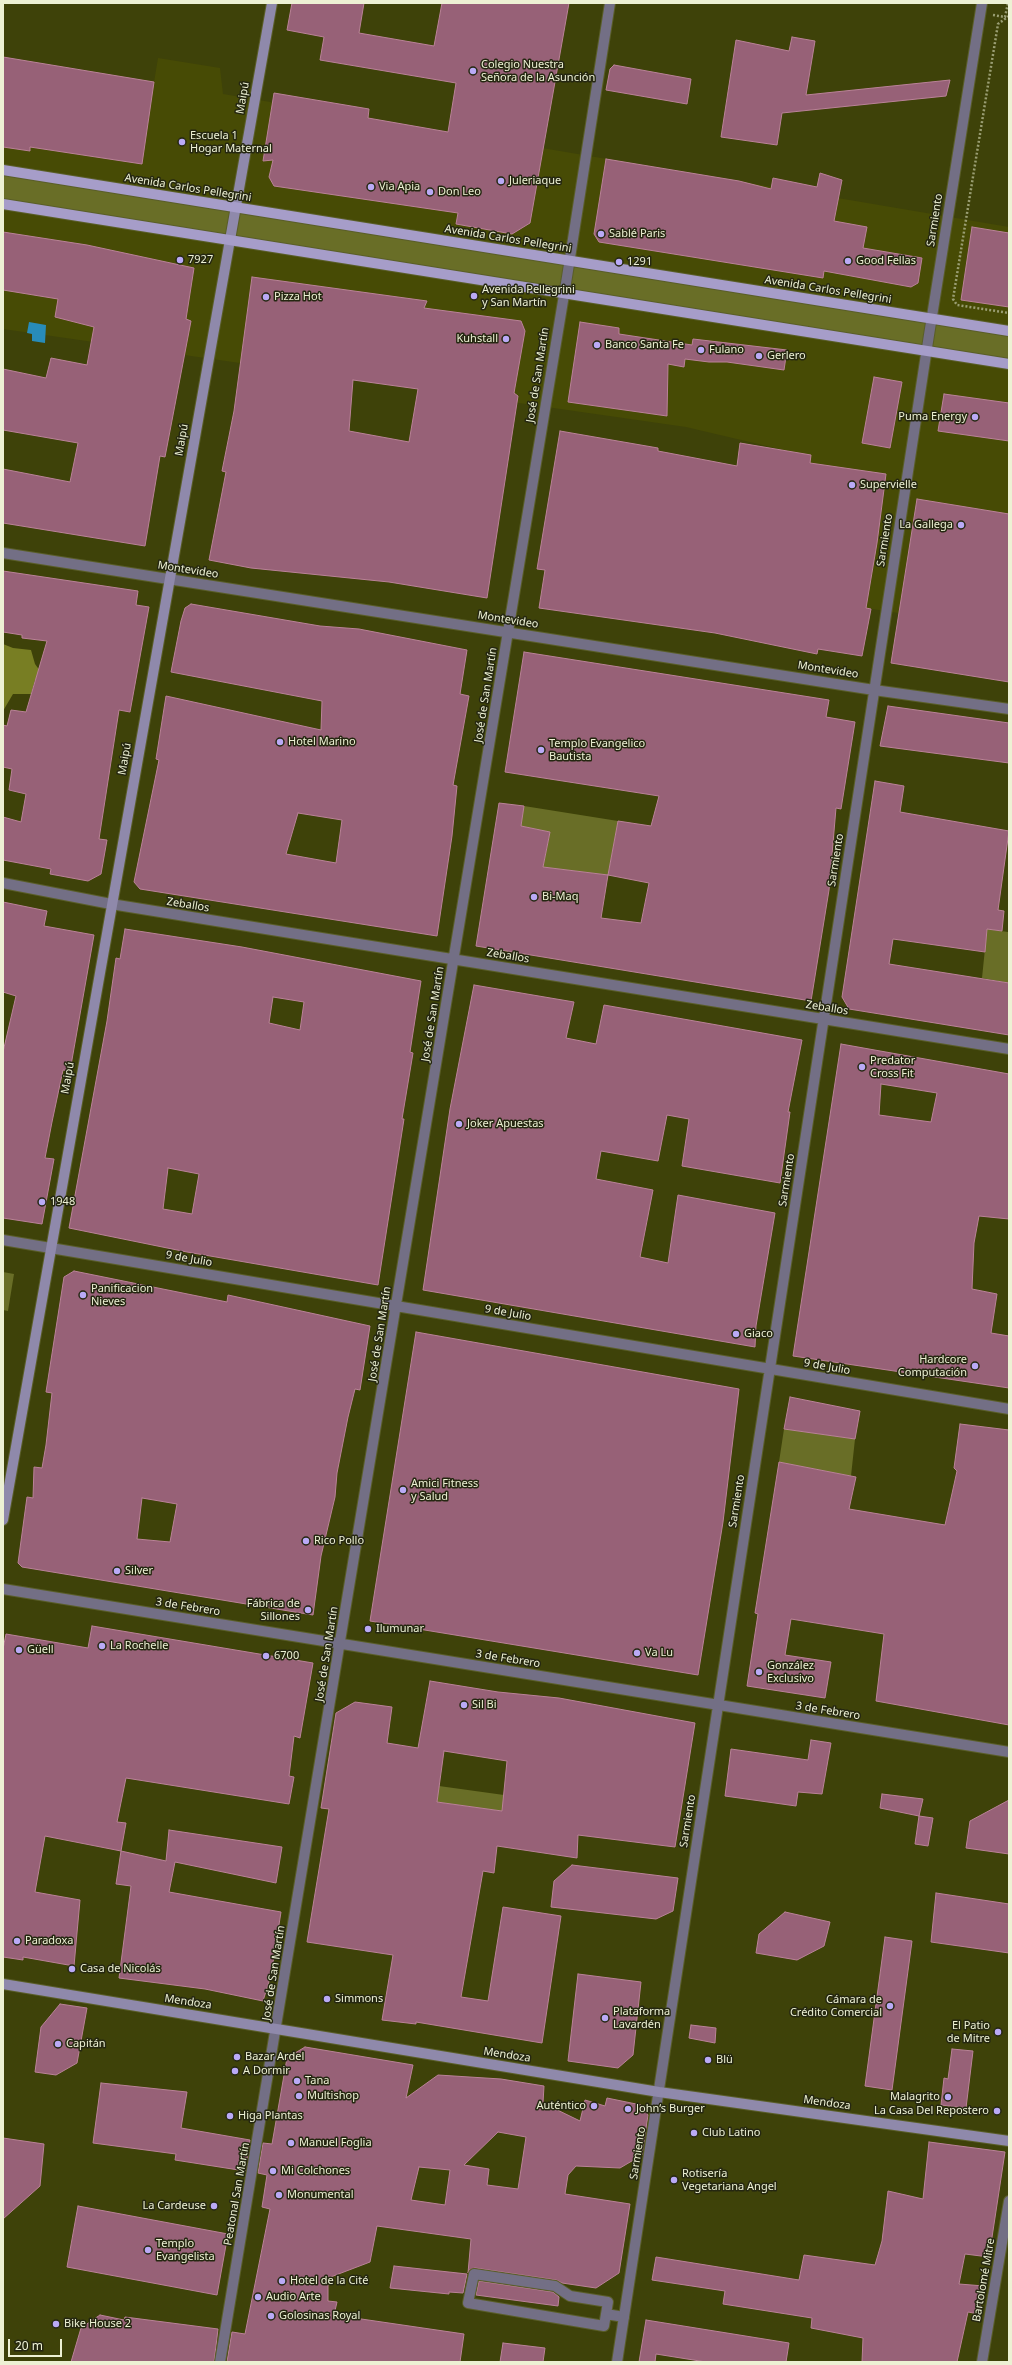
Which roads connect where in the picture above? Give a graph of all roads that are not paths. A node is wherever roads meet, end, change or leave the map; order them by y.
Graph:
1 (272, 3) edge
2 (610, 3) edge
3 (982, 3) edge
4 (3, 170) edge
5 (3, 204) edge
6 (236, 207) junction
7 (230, 240) junction
8 (569, 261) junction
9 (564, 293) junction
10 (931, 319) junction
11 (1009, 331) edge
12 (926, 351) junction
13 (1009, 364) edge
14 (3, 553) edge
15 (169, 579) junction
16 (508, 632) junction
17 (874, 690) junction
18 (1009, 709) edge
19 (3, 884) edge
20 (111, 904) junction
21 (454, 960) junction
22 (824, 1019) junction
23 (1009, 1049) edge
24 (3, 1240) edge
25 (50, 1248) junction
26 (396, 1306) junction
27 (770, 1369) junction
28 (1009, 1409) edge
29 (3, 1520) edge
30 (3, 1589) edge
31 (340, 1644) junction
32 (718, 1705) junction
33 (1009, 1752) edge
34 (3, 1984) edge
35 (277, 2029) junction
36 (659, 2092) junction
37 (1009, 2141) edge
38 (1009, 2201) edge
39 (606, 2314) junction
40 (624, 2317) junction
41 (220, 2362) edge
42 (617, 2362) edge
43 (982, 2362) edge

1 - 6 main road, Maipú
2 - 8 street, José de San Martín
3 - 10 street, Sarmiento
4 - 6 main road, Avenida Carlos Pellegrini
5 - 7 main road
6 - 7 main road, Maipú
6 - 8 main road, Avenida Carlos Pellegrini
7 - 9 main road
7 - 15 main road, Maipú
8 - 9 street, José de San Martín
8 - 10 main road, Avenida Carlos Pellegrini
9 - 12 main road
9 - 16 street, José de San Martín
10 - 11 main road, Avenida Carlos Pellegrini
10 - 12 street, Sarmiento
12 - 13 main road
12 - 17 street, Sarmiento
14 - 15 street, Montevideo
15 - 16 street, Montevideo
15 - 20 main road, Maipú
16 - 17 street, Montevideo
16 - 21 street, José de San Martín
17 - 18 street, Montevideo
17 - 22 street, Sarmiento
19 - 20 street, Zeballos
20 - 21 street, Zeballos
20 - 25 main road, Maipú
21 - 22 street, Zeballos
21 - 26 street, José de San Martín
22 - 23 street, Zeballos
22 - 27 street, Sarmiento
24 - 25 street, 9 de Julio
25 - 26 street, 9 de Julio
25 - 29 main road, Maipú
26 - 27 street, 9 de Julio
26 - 31 street, José de San Martín
27 - 28 street, 9 de Julio
27 - 32 street, Sarmiento
30 - 31 street, 3 de Febrero
31 - 32 street, 3 de Febrero
31 - 35 street, José de San Martín
32 - 33 street, 3 de Febrero
32 - 36 street, Sarmiento
34 - 35 main road, Mendoza
35 - 36 main road, Mendoza
35 - 41 street, Peatonal San Martín
36 - 37 main road, Mendoza
36 - 40 street, Sarmiento
38 - 43 street, Bartolomé Mitre
39 - 39 street
39 - 40 street
40 - 42 street, Sarmiento

